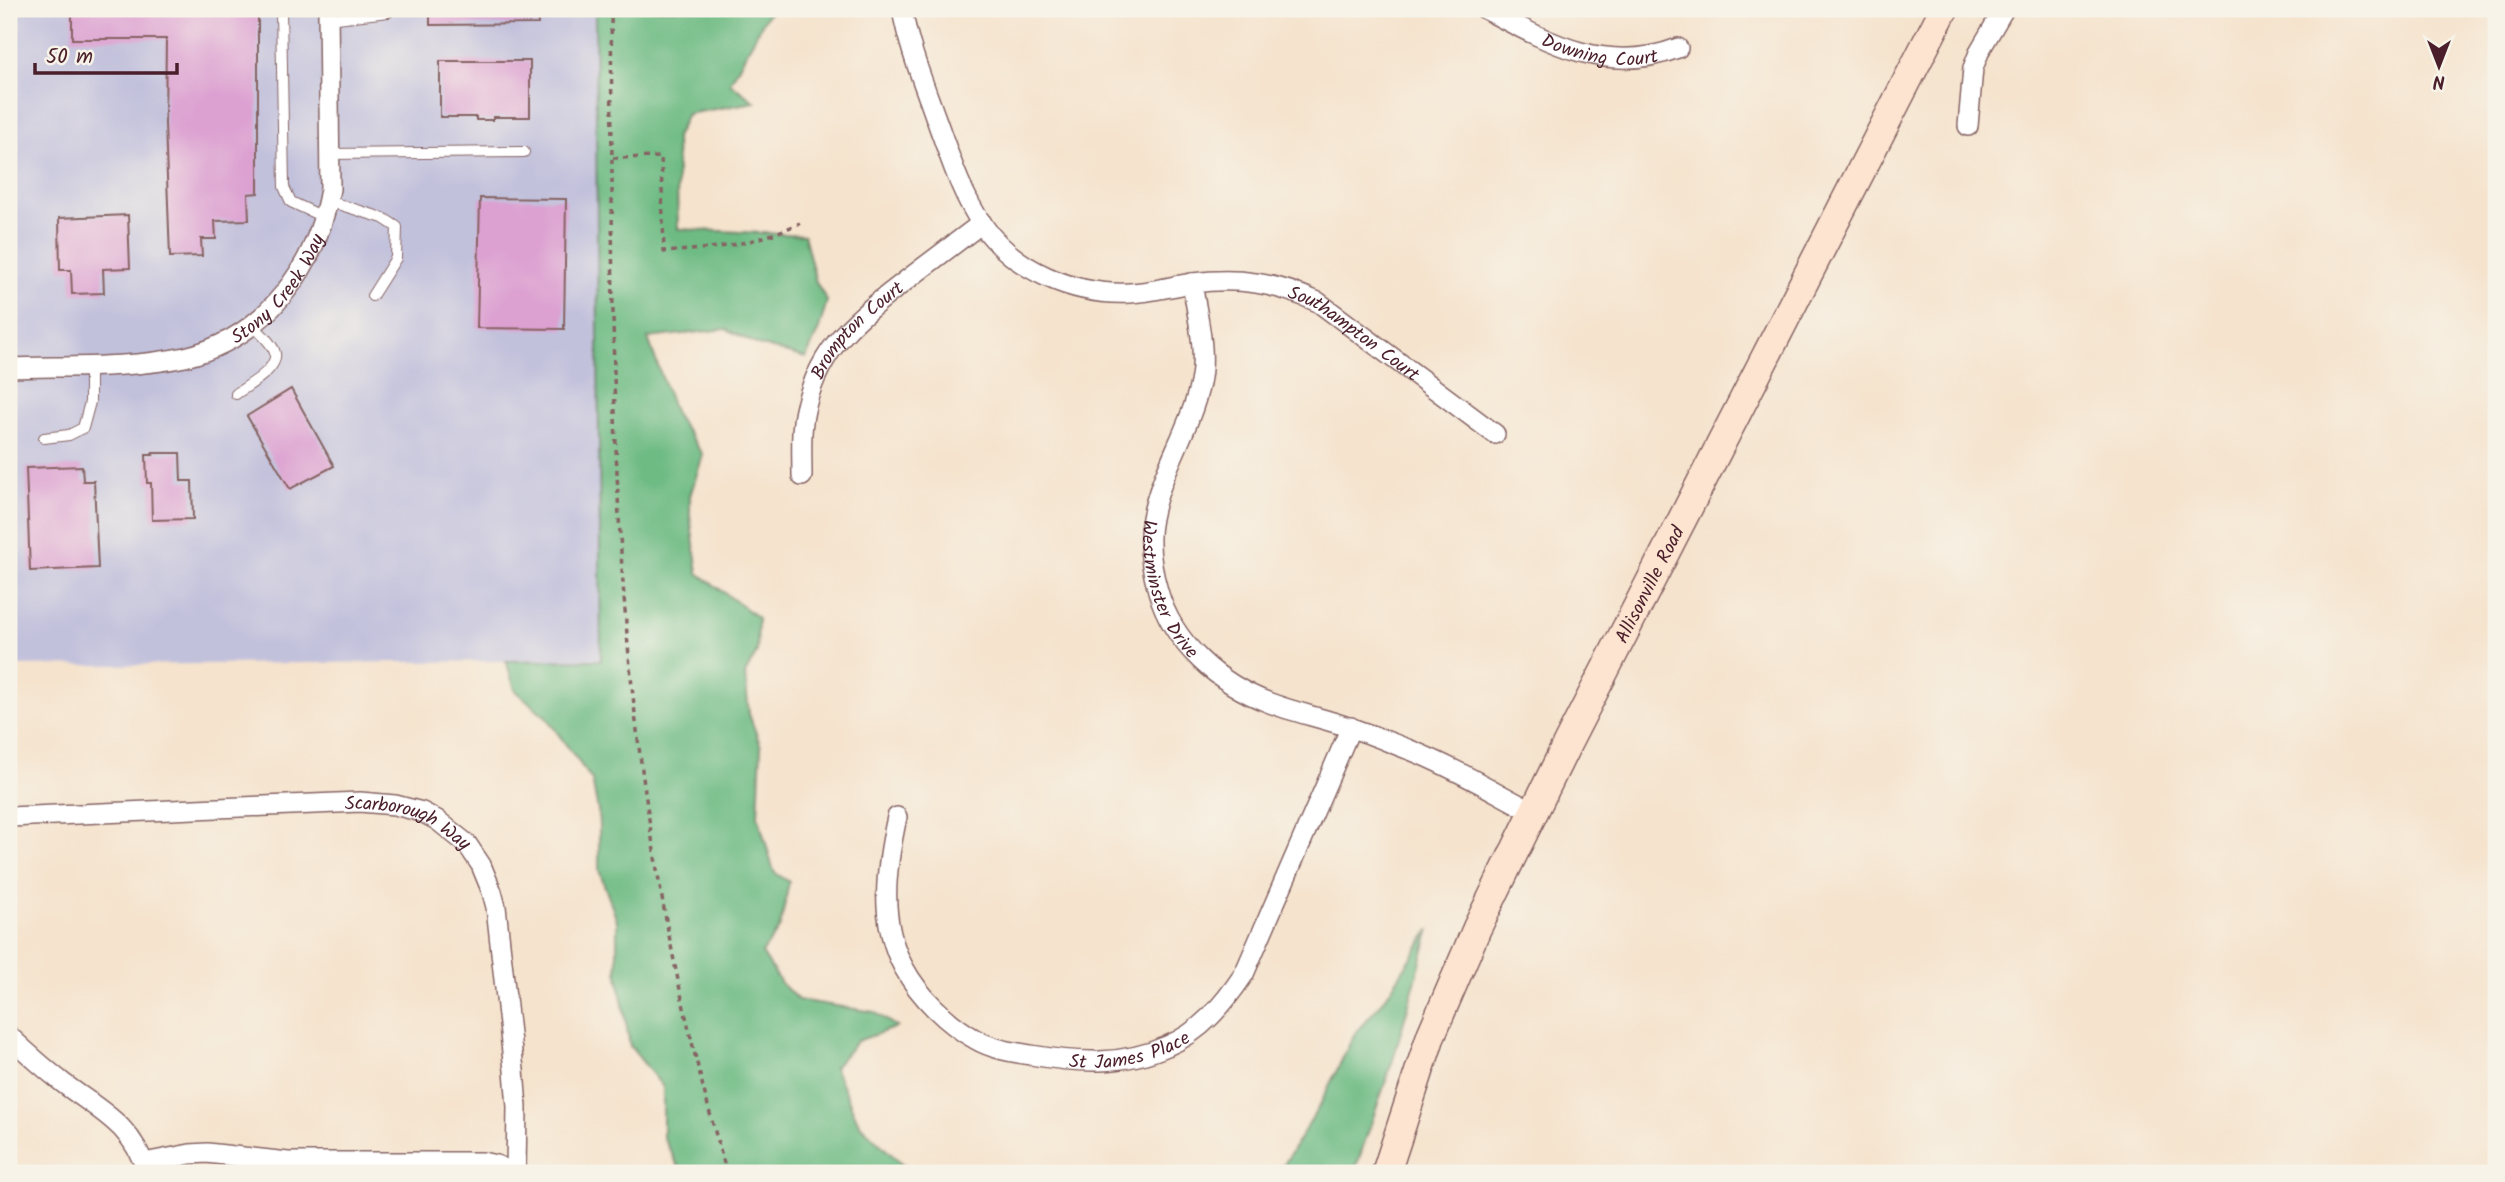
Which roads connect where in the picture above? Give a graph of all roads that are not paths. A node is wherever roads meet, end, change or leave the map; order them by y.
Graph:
1 (281, 9) edge
2 (391, 9) edge
3 (902, 9) edge
4 (1485, 9) edge
5 (1944, 9) edge
6 (2004, 9) edge
7 (328, 14) edge
8 (1678, 48) dead end
9 (1968, 126) dead end
10 (524, 152) dead end
11 (329, 154) junction
12 (326, 209) junction
13 (982, 223) junction
14 (1192, 283) junction
15 (372, 296) dead end
16 (252, 324) junction
17 (90, 365) junction
18 (9, 368) edge
19 (236, 394) dead end
20 (1495, 434) dead end
21 (44, 438) dead end
22 (802, 476) dead end
23 (1351, 727) junction
24 (1533, 813) junction
25 (9, 817) edge
26 (897, 817) dead end
27 (9, 1036) edge
28 (145, 1168) edge
29 (515, 1173) edge
30 (1387, 1173) edge

1 - 12 lane
2 - 7 lane
3 - 13 street
4 - 8 street, Downing Court
5 - 24 main road, Allisonville Road
6 - 9 street
7 - 11 street, Stony Creek Way
10 - 11 lane
11 - 12 street, Stony Creek Way
12 - 15 lane
12 - 16 street, Stony Creek Way
13 - 14 street
13 - 22 street, Brompton Court
14 - 20 street, Southampton Court
14 - 23 street, Westminster Drive
16 - 17 street, Stony Creek Way
16 - 19 lane
17 - 18 street, Stony Creek Way
17 - 21 lane
23 - 24 street, Westminster Drive
23 - 26 street, St James Place
24 - 30 main road, Allisonville Road
25 - 29 street, Scarborough Way
27 - 28 street
28 - 29 street

